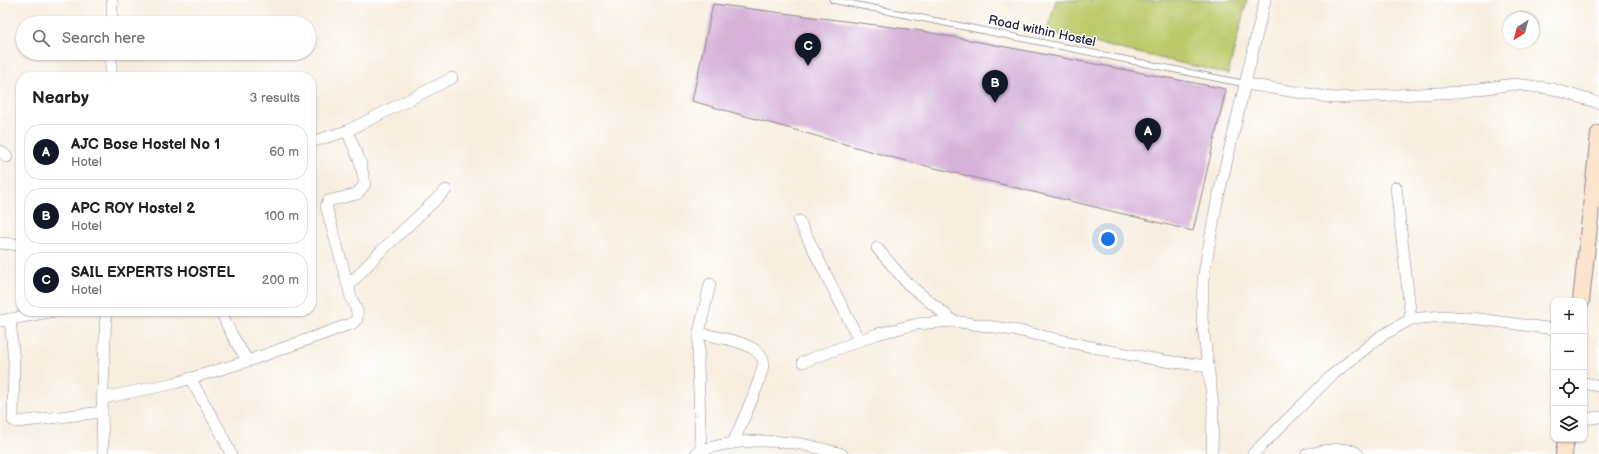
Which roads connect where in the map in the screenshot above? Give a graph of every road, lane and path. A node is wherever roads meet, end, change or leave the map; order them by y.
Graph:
1 (112, 0) edge
2 (833, 0) edge
3 (1265, 0) edge
4 (112, 16) edge
5 (111, 60) edge
6 (112, 72) edge
7 (452, 78) dead end
8 (1246, 84) junction
9 (1599, 103) edge
10 (347, 131) junction
11 (1599, 134) edge
12 (316, 140) edge
13 (1396, 187) dead end
14 (446, 190) dead end
15 (800, 221) dead end
16 (0, 242) edge
17 (16, 244) edge
18 (877, 248) dead end
19 (710, 284) dead end
20 (349, 289) junction
21 (1581, 298) edge
22 (27, 316) edge
23 (106, 316) edge
24 (223, 316) edge
25 (1411, 319) junction
26 (5, 320) edge
27 (954, 321) junction
28 (1551, 329) edge
29 (699, 333) junction
30 (860, 340) junction
31 (248, 361) junction
32 (803, 362) dead end
33 (1208, 366) junction
34 (190, 378) junction
35 (1587, 384) edge
36 (1599, 386) edge
37 (103, 398) junction
38 (102, 412) junction
39 (1599, 417) edge
40 (1587, 419) edge
41 (1566, 442) edge
42 (732, 443) junction
43 (697, 452) edge
44 (103, 454) edge
45 (231, 454) edge
46 (842, 454) edge
47 (1212, 454) edge
48 (1254, 454) edge
49 (1307, 454) edge
50 (1358, 454) edge
51 (1564, 454) edge

1 - 4 street
2 - 8 lane, Road within Hostel
3 - 8 street
5 - 6 street
7 - 10 street
8 - 9 street
8 - 33 street
10 - 12 street
10 - 20 street
11 - 21 street
13 - 25 street
14 - 20 street
15 - 30 street
16 - 17 street
18 - 27 street
19 - 29 street
20 - 31 street
22 - 26 street
23 - 37 street
24 - 31 street
25 - 28 street
25 - 48 street
26 - 38 street
27 - 30 street
27 - 33 street
29 - 42 street
29 - 43 street
30 - 32 street
31 - 34 street
33 - 47 street
34 - 37 street
34 - 45 street
35 - 36 street
37 - 38 street
38 - 44 street
39 - 40 street
41 - 51 street
42 - 43 street
42 - 46 street
49 - 50 street

